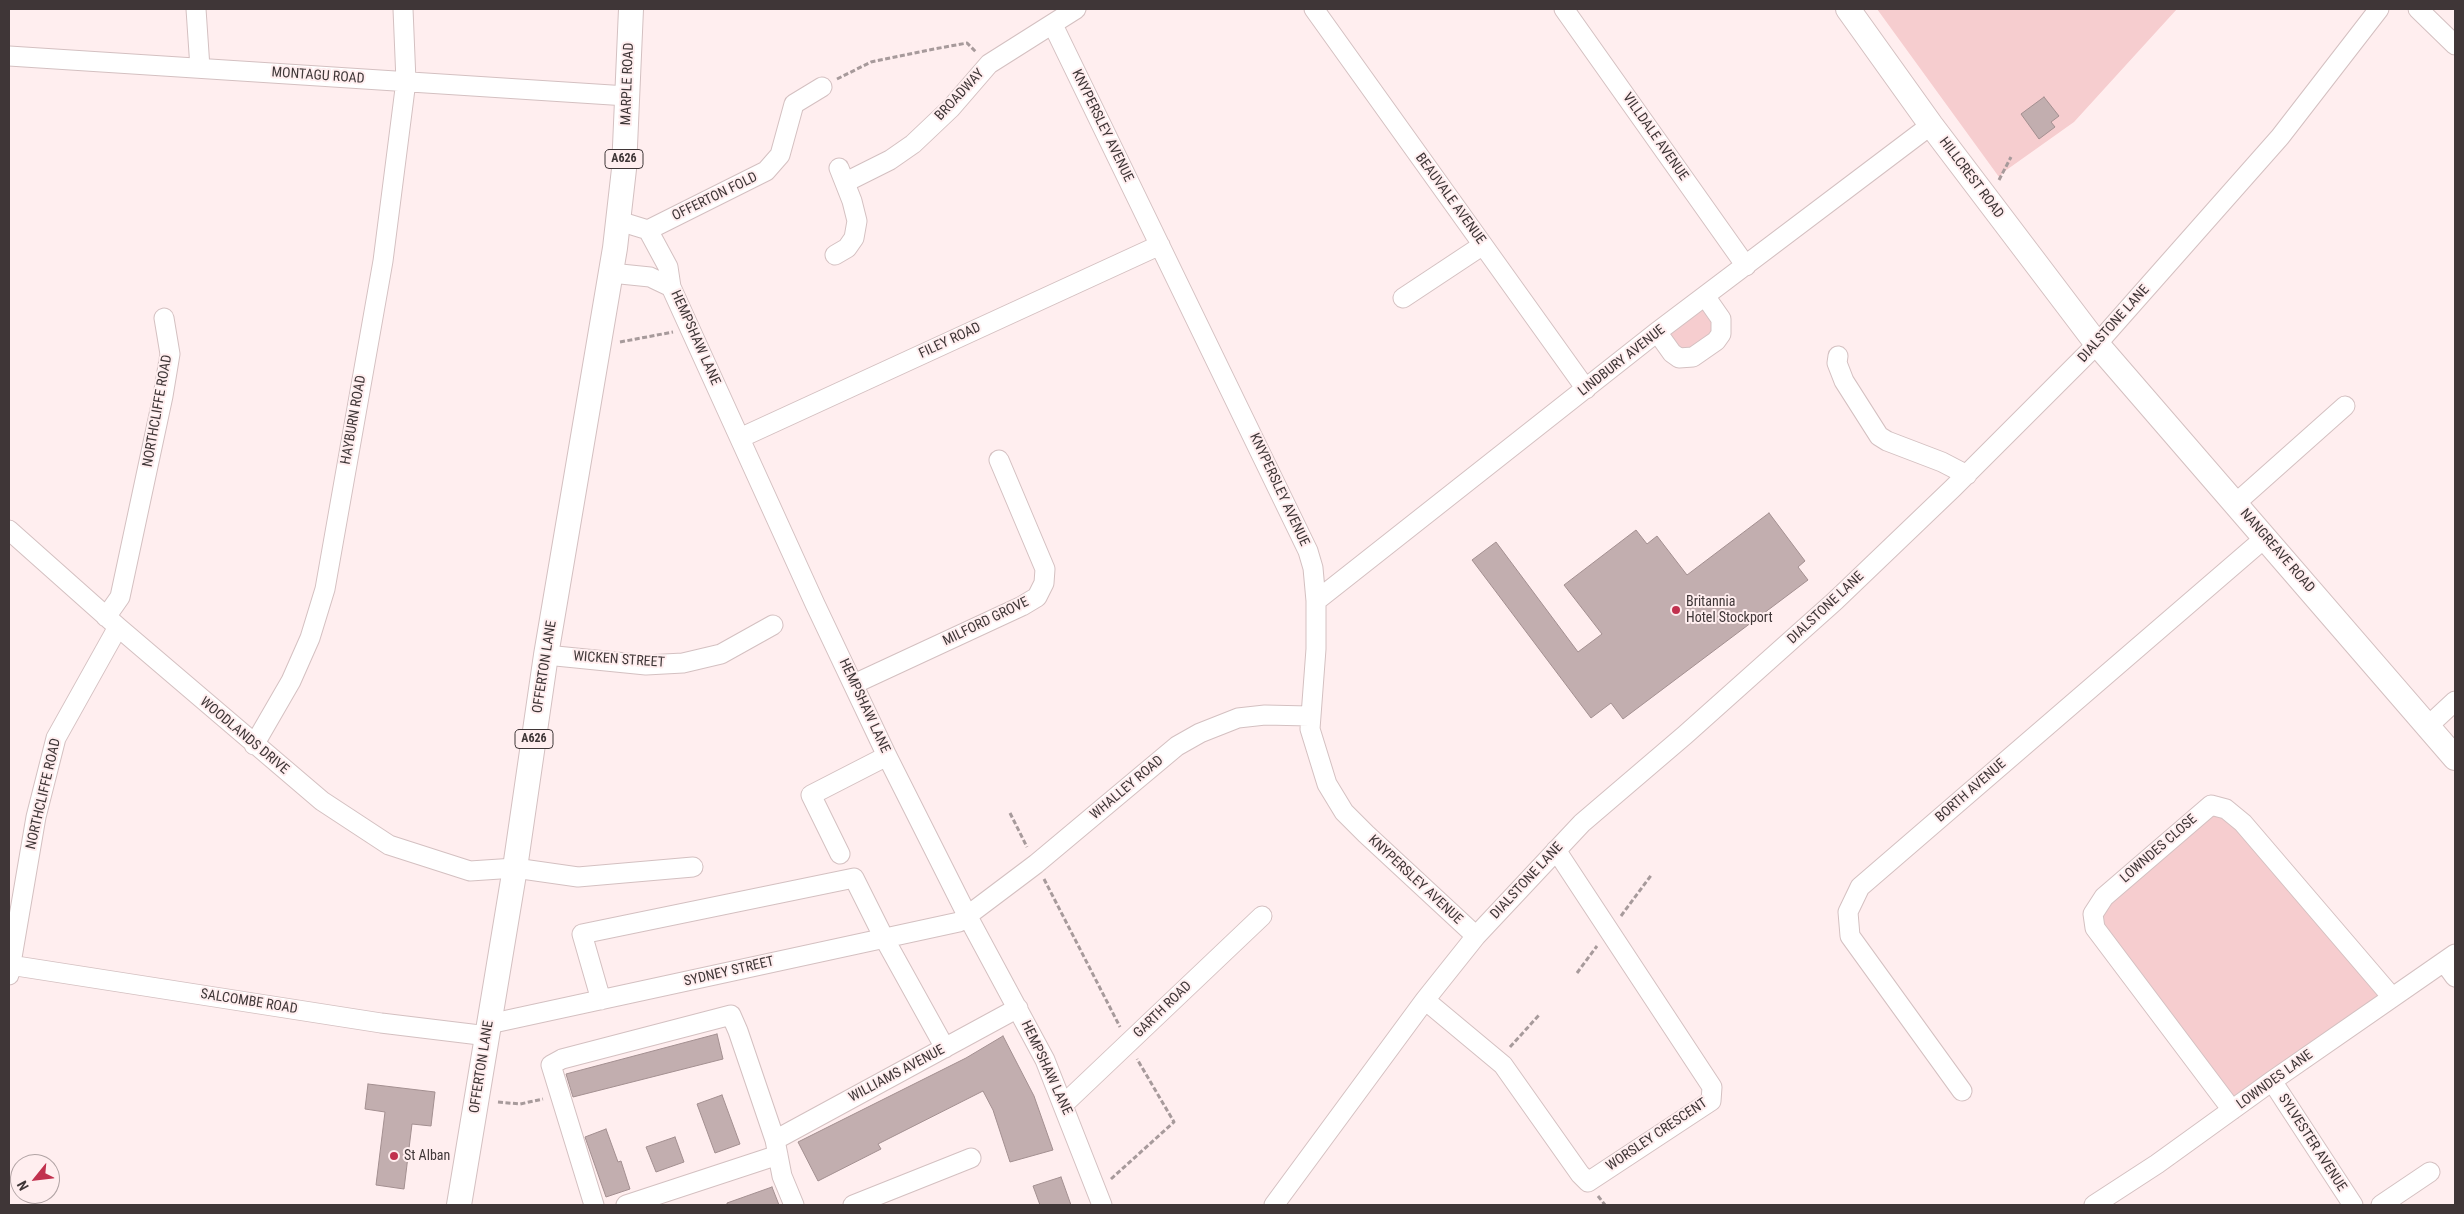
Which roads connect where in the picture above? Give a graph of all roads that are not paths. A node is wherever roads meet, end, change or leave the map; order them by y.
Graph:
1 (196, 9) edge
2 (403, 9) edge
3 (631, 9) edge
4 (1076, 9) edge
5 (1314, 9) edge
6 (1564, 9) edge
7 (1848, 9) edge
8 (2379, 9) edge
9 (2418, 9) edge
10 (1053, 24) junction
11 (2455, 45) edge
12 (9, 56) edge
13 (200, 68) junction
14 (406, 82) junction
15 (822, 87) road end
16 (627, 96) junction
17 (1931, 125) junction
18 (619, 221) junction
19 (648, 230) junction
20 (1160, 245) junction
21 (1484, 245) junction
22 (615, 248) joint
23 (835, 255) dead end
24 (1746, 266) junction
25 (611, 273) junction
26 (672, 286) junction
27 (1705, 296) junction
28 (1403, 298) dead end
29 (164, 318) dead end
30 (1657, 332) junction
31 (2097, 344) junction
32 (1838, 356) dead end
33 (1586, 389) junction
34 (2345, 406) dead end
35 (740, 438) junction
36 (999, 460) dead end
37 (1967, 475) junction
38 (2236, 503) junction
39 (9, 530) edge
40 (2266, 537) junction
41 (1316, 600) junction
42 (112, 622) junction
43 (772, 625) dead end
44 (546, 655) junction
45 (854, 684) junction
46 (2455, 701) edge
47 (1309, 716) junction
48 (2427, 727) junction
49 (254, 745) junction
50 (887, 756) junction
51 (2455, 758) edge
52 (1556, 850) junction
53 (840, 854) dead end
54 (693, 867) dead end
55 (515, 868) junction
56 (1262, 916) dead end
57 (968, 918) junction
58 (1476, 936) junction
59 (884, 938) junction
60 (2449, 958) edge
61 (10, 970) edge
62 (2455, 977) edge
63 (2392, 997) junction
64 (600, 1000) junction
65 (1425, 1000) junction
66 (1018, 1008) junction
67 (488, 1030) junction
68 (945, 1048) junction
69 (2272, 1081) junction
70 (1962, 1091) dead end
71 (1064, 1104) junction
72 (2232, 1110) junction
73 (777, 1147) junction
74 (971, 1158) dead end
75 (2430, 1172) dead end
76 (1100, 1198) edge
77 (459, 1205) edge
78 (594, 1205) edge
79 (626, 1205) edge
80 (794, 1205) edge
81 (853, 1205) edge
82 (1274, 1205) edge
83 (2094, 1205) edge
84 (2353, 1205) edge
85 (2381, 1205) edge

1 - 13 street
2 - 14 street, HAYBURN ROAD
3 - 16 main road, MARPLE ROAD / A626
4 - 10 street, BROADWAY
5 - 21 street, BEAUVALE AVENUE
6 - 24 street, VILLDALE AVENUE
7 - 17 main road, HILLCREST ROAD
8 - 31 street, DIALSTONE LANE
9 - 11 street
10 - 20 street, KNYPERSLEY AVENUE
10 - 23 street, BROADWAY
12 - 13 street, MONTAGU ROAD
13 - 14 street, MONTAGU ROAD
14 - 16 street, MONTAGU ROAD
14 - 49 street, HAYBURN ROAD
15 - 19 street, OFFERTON FOLD
16 - 18 main road, MARPLE ROAD / A626
17 - 24 street, LINDBURY AVENUE
17 - 31 main road, HILLCREST ROAD
18 - 19 street
18 - 22 main road, MARPLE ROAD / A626
19 - 26 street, HEMPSHAW LANE
20 - 35 street, FILEY ROAD
20 - 41 street, KNYPERSLEY AVENUE
21 - 28 street
21 - 33 street, BEAUVALE AVENUE
22 - 25 main road, OFFERTON LANE / A626
24 - 27 street, LINDBURY AVENUE
25 - 26 street
25 - 44 main road, OFFERTON LANE / A626
26 - 35 street, HEMPSHAW LANE
27 - 30 street, LINDBURY AVENUE
27 - 30 street
29 - 42 street, NORTHCLIFFE ROAD
30 - 33 street, LINDBURY AVENUE
31 - 37 street, DIALSTONE LANE
31 - 38 main road, NANGREAVE ROAD
32 - 37 street
33 - 41 street, LINDBURY AVENUE
34 - 38 street
35 - 45 street, HEMPSHAW LANE
36 - 45 street, MILFORD GROVE
37 - 52 street, DIALSTONE LANE
38 - 40 main road, NANGREAVE ROAD
39 - 42 street, WOODLANDS DRIVE
40 - 48 main road, NANGREAVE ROAD
40 - 70 street, BORTH AVENUE
41 - 47 street, KNYPERSLEY AVENUE
42 - 49 street, WOODLANDS DRIVE
42 - 61 street, NORTHCLIFFE ROAD
43 - 44 street, WICKEN STREET
44 - 55 main road, OFFERTON LANE / A626
45 - 50 street, HEMPSHAW LANE
46 - 48 street
47 - 57 street, WHALLEY ROAD
47 - 58 street, KNYPERSLEY AVENUE
48 - 51 main road, NANGREAVE ROAD
49 - 55 street, WOODLANDS DRIVE
50 - 53 street
50 - 57 street, HEMPSHAW LANE
52 - 58 street, DIALSTONE LANE
52 - 65 street, WORSLEY CRESCENT
54 - 55 street, WOODLANDS DRIVE
55 - 67 main road, OFFERTON LANE / A626
56 - 71 street, GARTH ROAD
57 - 59 street, SYDNEY STREET
57 - 66 street, HEMPSHAW LANE
58 - 65 street, DIALSTONE LANE
59 - 64 street, SYDNEY STREET
59 - 64 street
59 - 68 street
60 - 62 street
60 - 63 street, LOWNDES LANE
61 - 67 street, SALCOMBE ROAD
63 - 69 street, LOWNDES LANE
63 - 72 street, LOWNDES CLOSE
64 - 67 street, SYDNEY STREET
65 - 82 street, DIALSTONE LANE
66 - 68 street, WILLIAMS AVENUE
66 - 71 street, HEMPSHAW LANE
67 - 77 main road, OFFERTON LANE / A626
68 - 73 street, WILLIAMS AVENUE
69 - 72 street, LOWNDES LANE
69 - 84 street, SYLVESTER AVENUE
71 - 76 street, HEMPSHAW LANE
72 - 83 street, LOWNDES LANE
73 - 78 street
73 - 79 street, WILLIAMS AVENUE
73 - 80 street
74 - 81 street
75 - 85 street

